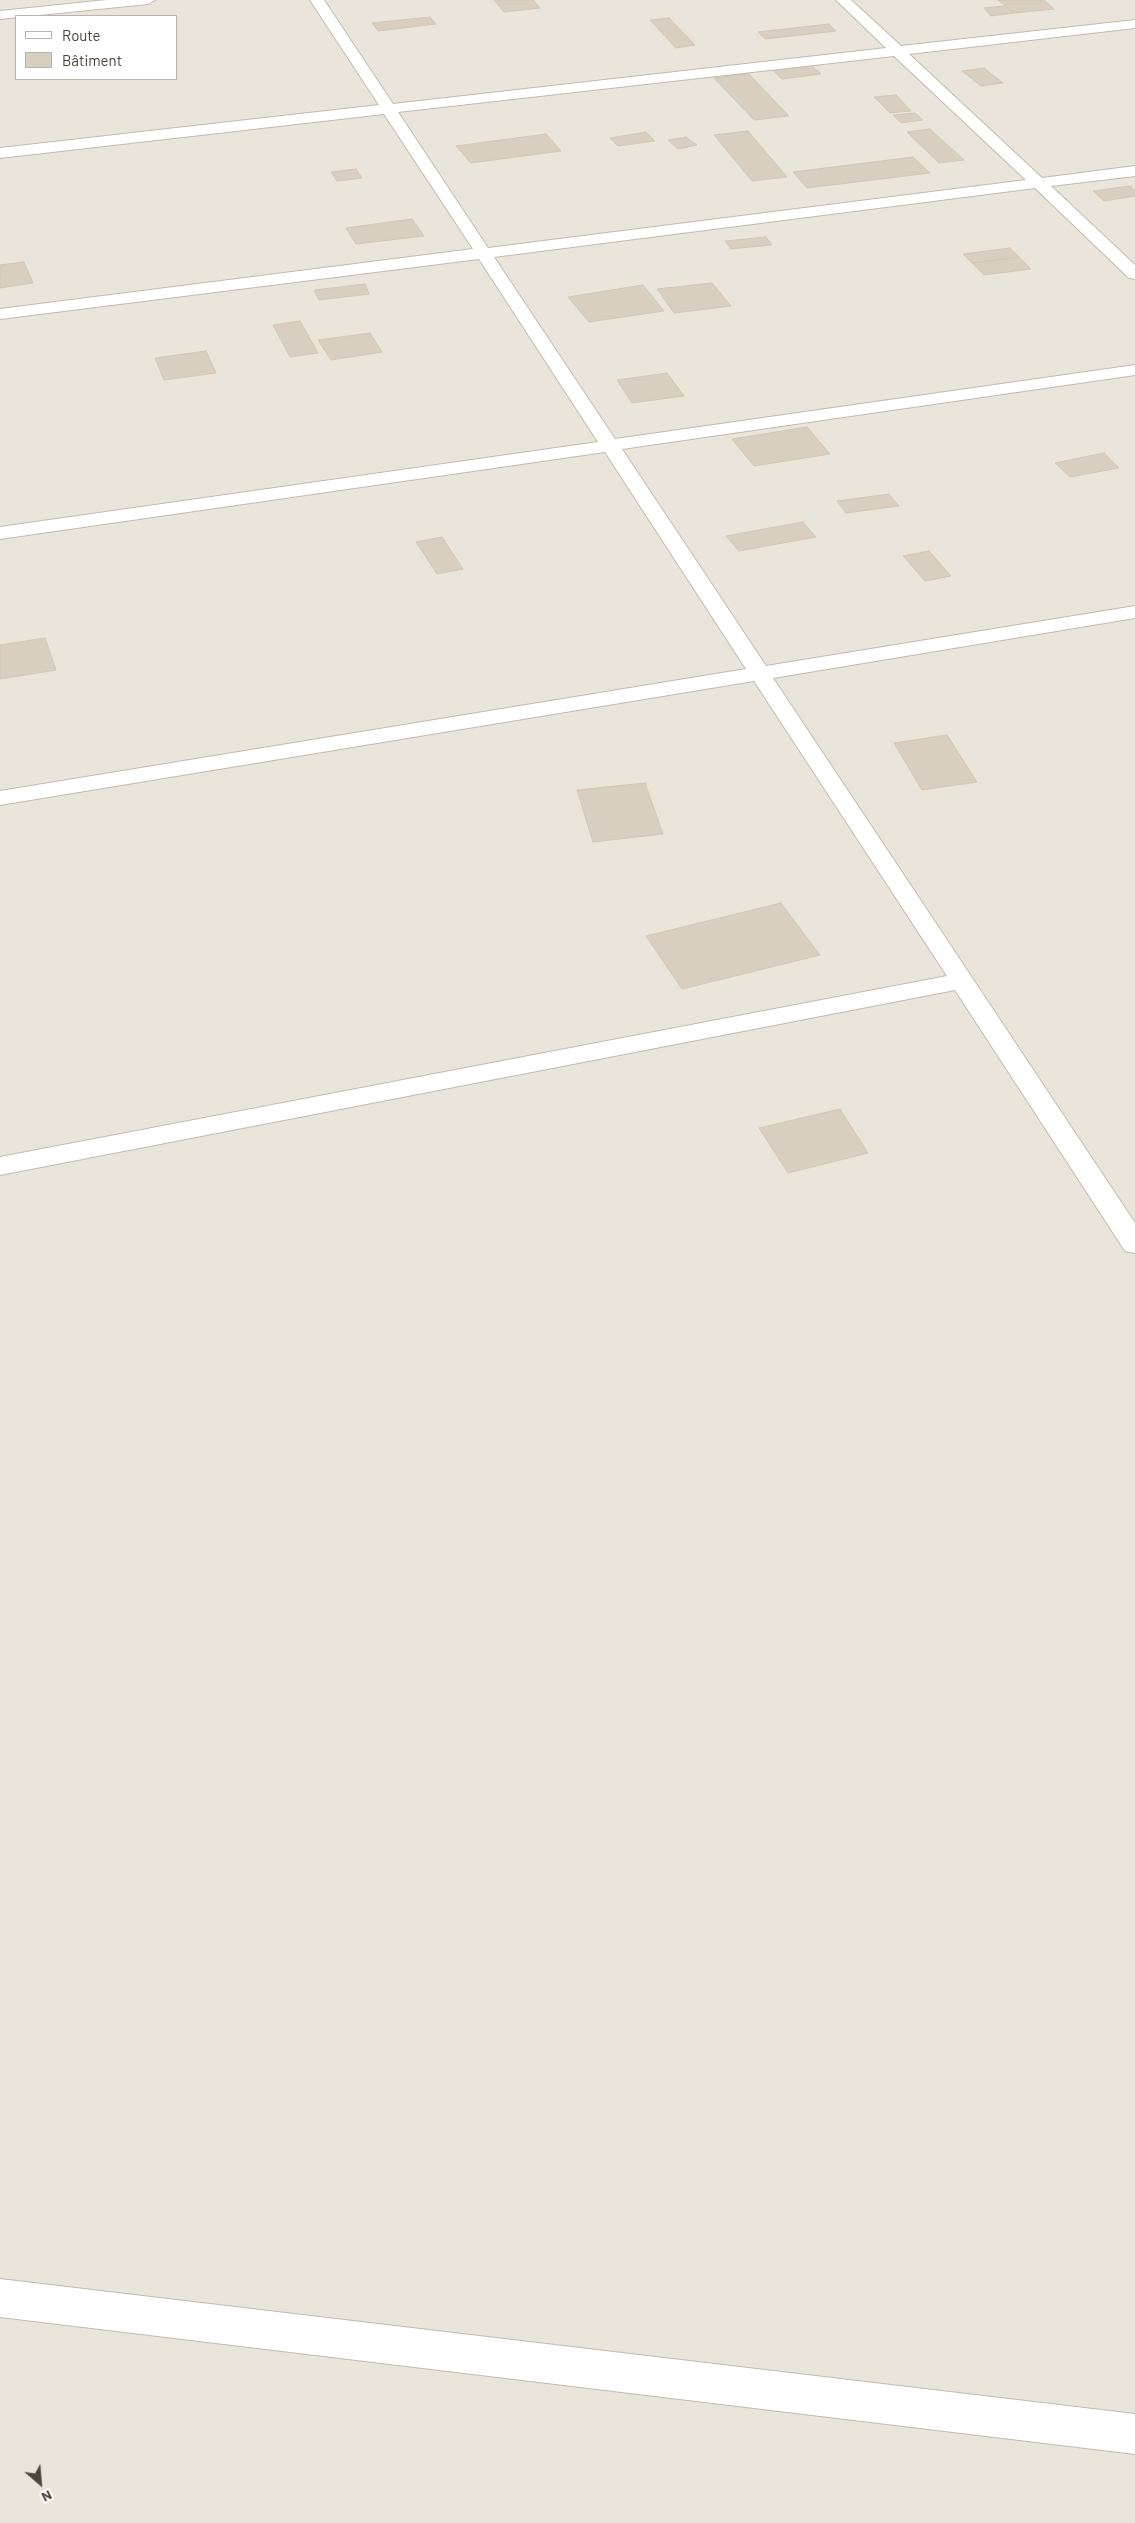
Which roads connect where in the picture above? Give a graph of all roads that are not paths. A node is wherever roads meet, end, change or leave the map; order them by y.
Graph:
1 (148, 0) edge
2 (317, 0) edge
3 (843, 0) edge
4 (0, 15) edge
5 (1135, 24) edge
6 (898, 51) junction
7 (389, 109) junction
8 (0, 153) edge
9 (1135, 171) edge
10 (1038, 183) junction
11 (484, 253) junction
12 (1135, 274) edge
13 (0, 314) edge
14 (1135, 370) edge
15 (610, 446) junction
16 (0, 533) edge
17 (1135, 612) edge
18 (760, 673) junction
19 (0, 798) edge
20 (962, 981) junction
21 (0, 1166) edge
22 (1135, 1244) edge
23 (0, 2298) edge
24 (1135, 2434) edge

1 - 4 street
2 - 7 street
3 - 6 street
5 - 6 street
6 - 7 street
6 - 10 street
7 - 8 street
7 - 11 street
9 - 10 street
10 - 11 street
10 - 12 street
11 - 13 street
11 - 15 street
14 - 15 street
15 - 16 street
15 - 18 street
17 - 18 street
18 - 19 street
18 - 20 street
20 - 21 street
20 - 22 street
23 - 24 street

